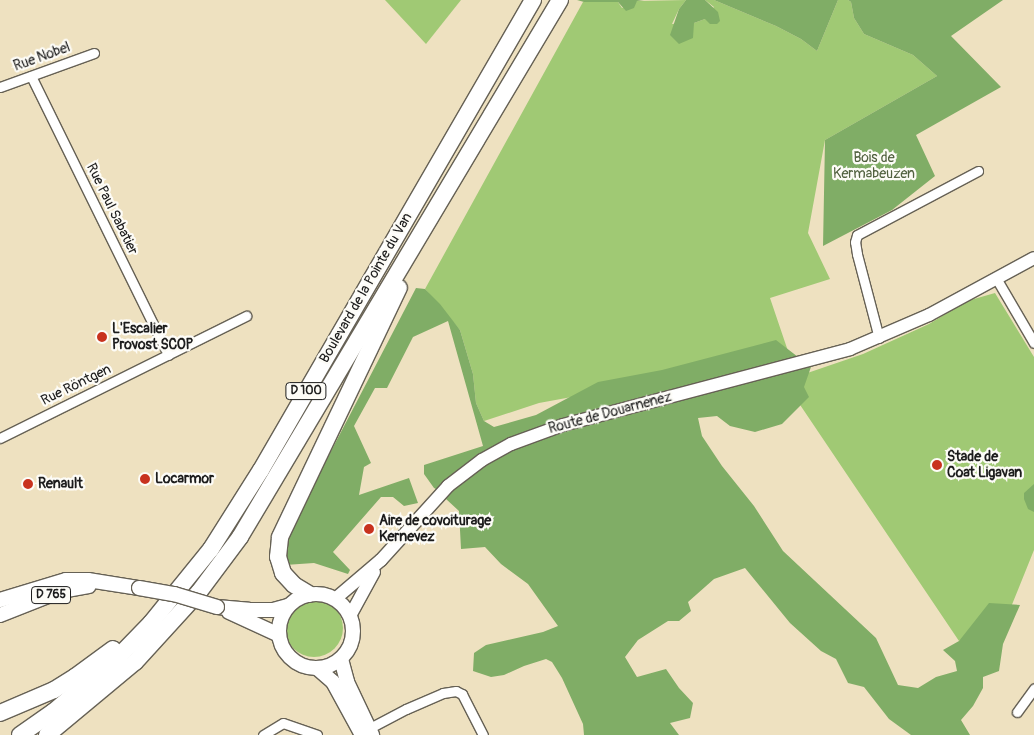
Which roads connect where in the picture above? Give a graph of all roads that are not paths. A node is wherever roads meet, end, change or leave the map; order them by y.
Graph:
1 (533, 0) edge
2 (560, 0) edge
3 (94, 53) dead end
4 (31, 76) junction
5 (0, 87) edge
6 (978, 171) dead end
7 (425, 225) junction
8 (1034, 258) edge
9 (996, 278) junction
10 (246, 316) dead end
11 (879, 338) junction
12 (1034, 342) edge
13 (168, 355) junction
14 (0, 438) edge
15 (211, 549) junction
16 (381, 560) junction
17 (105, 583) junction
18 (309, 594) junction
19 (335, 599) junction
20 (0, 600) edge
21 (288, 606) junction
22 (217, 607) junction
23 (0, 615) edge
24 (350, 616) junction
25 (279, 635) junction
26 (341, 659) junction
27 (317, 668) junction
28 (1034, 689) edge
29 (1017, 712) dead end
30 (0, 713) edge
31 (363, 733) edge
32 (20, 735) edge
33 (47, 735) edge
34 (262, 735) edge
35 (317, 735) edge
36 (482, 735) edge

1 - 15 highway, Boulevard de la Pointe du Van / D 100
2 - 7 highway, Boulevard de la Pointe du Van / D 100
3 - 4 street, Rue Nobel
4 - 5 street, Rue Nobel
4 - 13 street, Rue Paul Sabatier
6 - 11 street
7 - 18 highway
7 - 33 highway, Boulevard de la Pointe du Van / D 100
8 - 9 main road, Route de Douarnenez
9 - 11 main road, Route de Douarnenez
9 - 12 street
10 - 13 street, Rue Röntgen
11 - 16 main road, Route de Douarnenez
13 - 14 street, Rue Röntgen
15 - 30 highway
15 - 32 highway, Boulevard de la Pointe du Van / D 100
16 - 19 main road, Route de Douarnenez
16 - 24 main road, Route de Douarnenez
17 - 20 main road, D 765
17 - 22 main road, D 765, bridge
17 - 23 main road, D 765
18 - 19 main road
18 - 21 main road
19 - 24 main road
21 - 22 main road, D 765
21 - 25 main road
22 - 25 main road, D 765
24 - 26 main road
25 - 27 main road
26 - 27 main road
26 - 31 main road
27 - 31 main road
28 - 29 street
31 - 36 street
34 - 35 street

